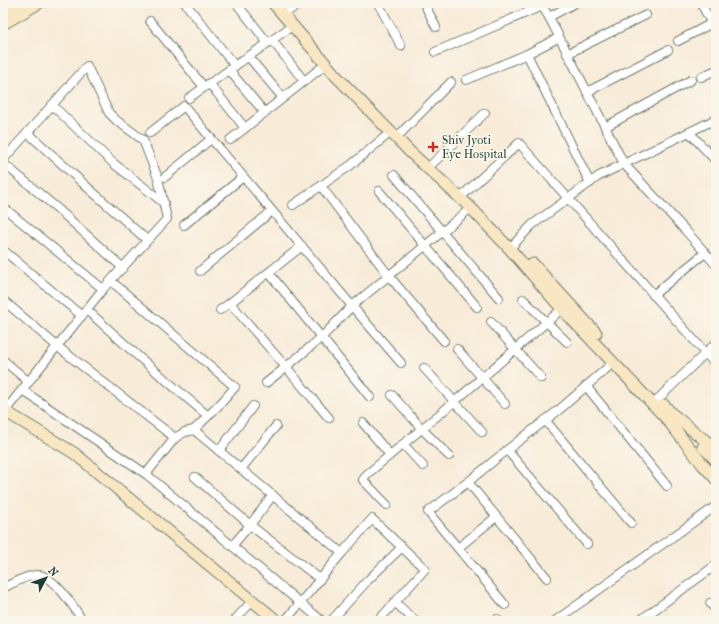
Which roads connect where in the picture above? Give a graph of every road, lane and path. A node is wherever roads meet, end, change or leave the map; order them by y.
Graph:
1 (19, 3) edge
2 (39, 3) edge
3 (185, 3) edge
4 (236, 3) edge
5 (272, 3) edge
6 (302, 3) edge
7 (378, 3) edge
8 (424, 3) edge
9 (576, 3) edge
10 (701, 3) edge
11 (285, 7) edge
12 (3, 12) edge
13 (646, 15) dead end
14 (549, 17) junction
15 (150, 21) dead end
16 (714, 22) edge
17 (3, 24) edge
18 (292, 26) junction
19 (436, 27) dead end
20 (716, 32) edge
21 (558, 38) junction
22 (270, 41) junction
23 (678, 41) dead end
24 (401, 46) dead end
25 (668, 50) dead end
26 (435, 52) dead end
27 (527, 54) junction
28 (567, 54) junction
29 (248, 56) junction
30 (326, 64) junction
31 (232, 68) junction
32 (716, 70) edge
33 (701, 77) dead end
34 (466, 80) dead end
35 (691, 80) dead end
36 (304, 81) junction
37 (451, 82) dead end
38 (207, 85) junction
39 (587, 92) junction
40 (189, 98) dead end
41 (283, 98) junction
42 (52, 105) junction
43 (265, 113) junction
44 (485, 113) dead end
45 (716, 119) edge
46 (605, 126) junction
47 (246, 128) junction
48 (689, 132) junction
49 (28, 133) junction
50 (150, 133) dead end
51 (396, 133) junction
52 (212, 139) junction
53 (230, 140) dead end
54 (716, 161) edge
55 (3, 162) edge
56 (432, 164) junction
57 (624, 164) junction
58 (394, 175) dead end
59 (165, 177) dead end
60 (243, 177) junction
61 (590, 184) junction
62 (321, 186) junction
63 (379, 191) dead end
64 (464, 194) junction
65 (568, 199) junction
66 (164, 203) junction
67 (293, 205) dead end
68 (3, 207) edge
69 (471, 208) junction
70 (272, 210) junction
71 (184, 225) dead end
72 (443, 232) junction
73 (148, 240) junction
74 (302, 246) junction
75 (425, 246) junction
76 (512, 247) junction
77 (3, 250) edge
78 (705, 253) junction
79 (716, 265) edge
80 (123, 268) junction
81 (200, 271) dead end
82 (269, 273) junction
83 (388, 276) junction
84 (112, 281) junction
85 (103, 289) junction
86 (653, 295) junction
87 (499, 298) dead end
88 (523, 298) dead end
89 (3, 300) edge
90 (230, 303) junction
91 (352, 306) junction
92 (477, 307) dead end
93 (562, 309) junction
94 (220, 310) dead end
95 (85, 313) junction
96 (491, 322) dead end
97 (547, 322) junction
98 (320, 338) junction
99 (444, 341) dead end
100 (567, 342) dead end
101 (716, 343) edge
102 (58, 346) junction
103 (516, 348) junction
104 (457, 349) dead end
105 (705, 354) junction
106 (3, 360) edge
107 (614, 362) junction
108 (401, 363) dead end
109 (716, 365) edge
110 (286, 367) junction
111 (424, 368) dead end
112 (482, 378) junction
113 (541, 378) dead end
114 (29, 382) junction
115 (266, 382) dead end
116 (586, 386) junction
117 (22, 390) junction
118 (392, 394) dead end
119 (370, 397) dead end
120 (658, 399) junction
121 (454, 402) junction
122 (505, 404) dead end
123 (253, 406) dead end
124 (4, 411) edge
125 (669, 415) junction
126 (208, 416) junction
127 (329, 418) dead end
128 (545, 420) junction
129 (363, 423) dead end
130 (276, 426) dead end
131 (422, 429) junction
132 (194, 430) junction
133 (482, 432) dead end
134 (176, 438) junction
135 (403, 444) junction
136 (507, 450) junction
137 (219, 451) junction
138 (390, 455) junction
139 (711, 455) edge
140 (449, 456) dead end
141 (423, 466) dead end
142 (241, 469) junction
143 (716, 469) edge
144 (146, 474) junction
145 (195, 477) dead end
146 (716, 479) edge
147 (468, 482) junction
148 (667, 486) dead end
149 (273, 495) junction
150 (387, 505) dead end
151 (716, 506) edge
152 (496, 517) junction
153 (631, 523) dead end
154 (250, 525) junction
155 (587, 544) dead end
156 (232, 546) junction
157 (402, 547) junction
158 (458, 548) junction
159 (342, 553) junction
160 (716, 564) edge
161 (548, 578) dead end
162 (320, 579) junction
163 (3, 588) edge
164 (253, 600) junction
165 (395, 602) junction
166 (300, 603) junction
167 (710, 603) dead end
168 (505, 605) dead end
169 (716, 610) edge
170 (82, 621) edge
171 (234, 621) edge
172 (277, 621) edge
173 (285, 621) edge
174 (322, 621) edge
175 (331, 621) edge
176 (378, 621) edge
177 (415, 621) edge
178 (555, 621) edge
179 (639, 621) edge

1 - 12 main road
2 - 17 main road
3 - 31 street
4 - 22 street
5 - 18 main road
6 - 11 street
7 - 24 street
8 - 19 street
9 - 14 street
10 - 16 street
11 - 51 main road
13 - 28 street
14 - 21 street
14 - 26 street
15 - 38 street
16 - 20 street
16 - 23 street
18 - 22 street
18 - 30 main road
21 - 27 street
21 - 28 street
22 - 29 street
22 - 36 street
25 - 39 street
27 - 34 street
27 - 61 street
28 - 39 street
29 - 31 street
29 - 41 street
30 - 36 street
30 - 51 main road
31 - 38 street
31 - 43 street
32 - 33 street
35 - 46 street
36 - 41 street
37 - 51 street
38 - 40 street
38 - 47 street
39 - 46 street
41 - 43 street
42 - 49 street
42 - 66 street
42 - 66 street
43 - 47 street
44 - 56 street
45 - 48 street
46 - 57 street
47 - 53 street
48 - 54 street
48 - 57 street
49 - 55 street
49 - 73 street
50 - 52 street
51 - 56 main road
51 - 62 street
51 - 69 main road
52 - 59 street
52 - 60 street
55 - 80 street
56 - 64 main road
57 - 61 street
57 - 78 street
58 - 72 street
60 - 70 street
60 - 71 street
61 - 65 street
62 - 67 street
62 - 83 street
63 - 75 street
64 - 65 street
64 - 76 main road
65 - 76 street
65 - 86 street
66 - 73 street
68 - 85 street
69 - 72 street
69 - 76 main road
70 - 74 street
70 - 81 street
72 - 75 street
72 - 87 street
73 - 80 street
74 - 82 street
74 - 91 street
75 - 83 street
75 - 92 street
76 - 93 main road
76 - 120 main road
77 - 95 street
78 - 79 street
78 - 86 street
80 - 84 street
82 - 90 street
82 - 98 street
83 - 91 street
83 - 99 street
84 - 85 street
84 - 126 street
85 - 95 street
86 - 105 street
88 - 97 street
89 - 102 street
90 - 94 street
90 - 110 street
91 - 98 street
91 - 108 street
93 - 97 street
93 - 107 main road
95 - 102 street
95 - 126 street
96 - 103 street
97 - 100 street
97 - 103 street
98 - 110 street
98 - 119 street
101 - 105 street
102 - 114 street
102 - 134 street
103 - 112 street
103 - 113 street
104 - 112 street
105 - 109 street
105 - 120 street
106 - 114 street
107 - 116 street
107 - 125 main road
110 - 115 street
110 - 127 street
111 - 121 street
112 - 121 street
112 - 122 street
114 - 117 street
116 - 128 street
116 - 148 street
117 - 124 street
117 - 144 street
118 - 131 street
120 - 125 main road
121 - 131 street
121 - 133 street
123 - 137 street
124 - 164 main road
125 - 139 main road
125 - 146 main road
126 - 132 street
128 - 136 street
128 - 153 street
129 - 138 street
130 - 142 street
131 - 135 street
131 - 140 street
132 - 134 street
132 - 137 street
134 - 144 street
135 - 138 street
135 - 141 street
136 - 147 street
136 - 155 street
137 - 142 street
138 - 150 street
139 - 143 main road
142 - 149 street
144 - 156 street
145 - 154 street
147 - 152 street
147 - 158 street
149 - 154 street
149 - 159 street
151 - 178 street
152 - 158 street
152 - 161 street
154 - 156 street
154 - 162 street
156 - 166 street
157 - 159 street
157 - 165 street
157 - 175 street
158 - 168 street
159 - 162 street
160 - 179 street
162 - 166 street
163 - 170 street
164 - 171 street
164 - 172 main road
165 - 176 street
165 - 177 street
166 - 173 street
166 - 174 street
167 - 169 street

